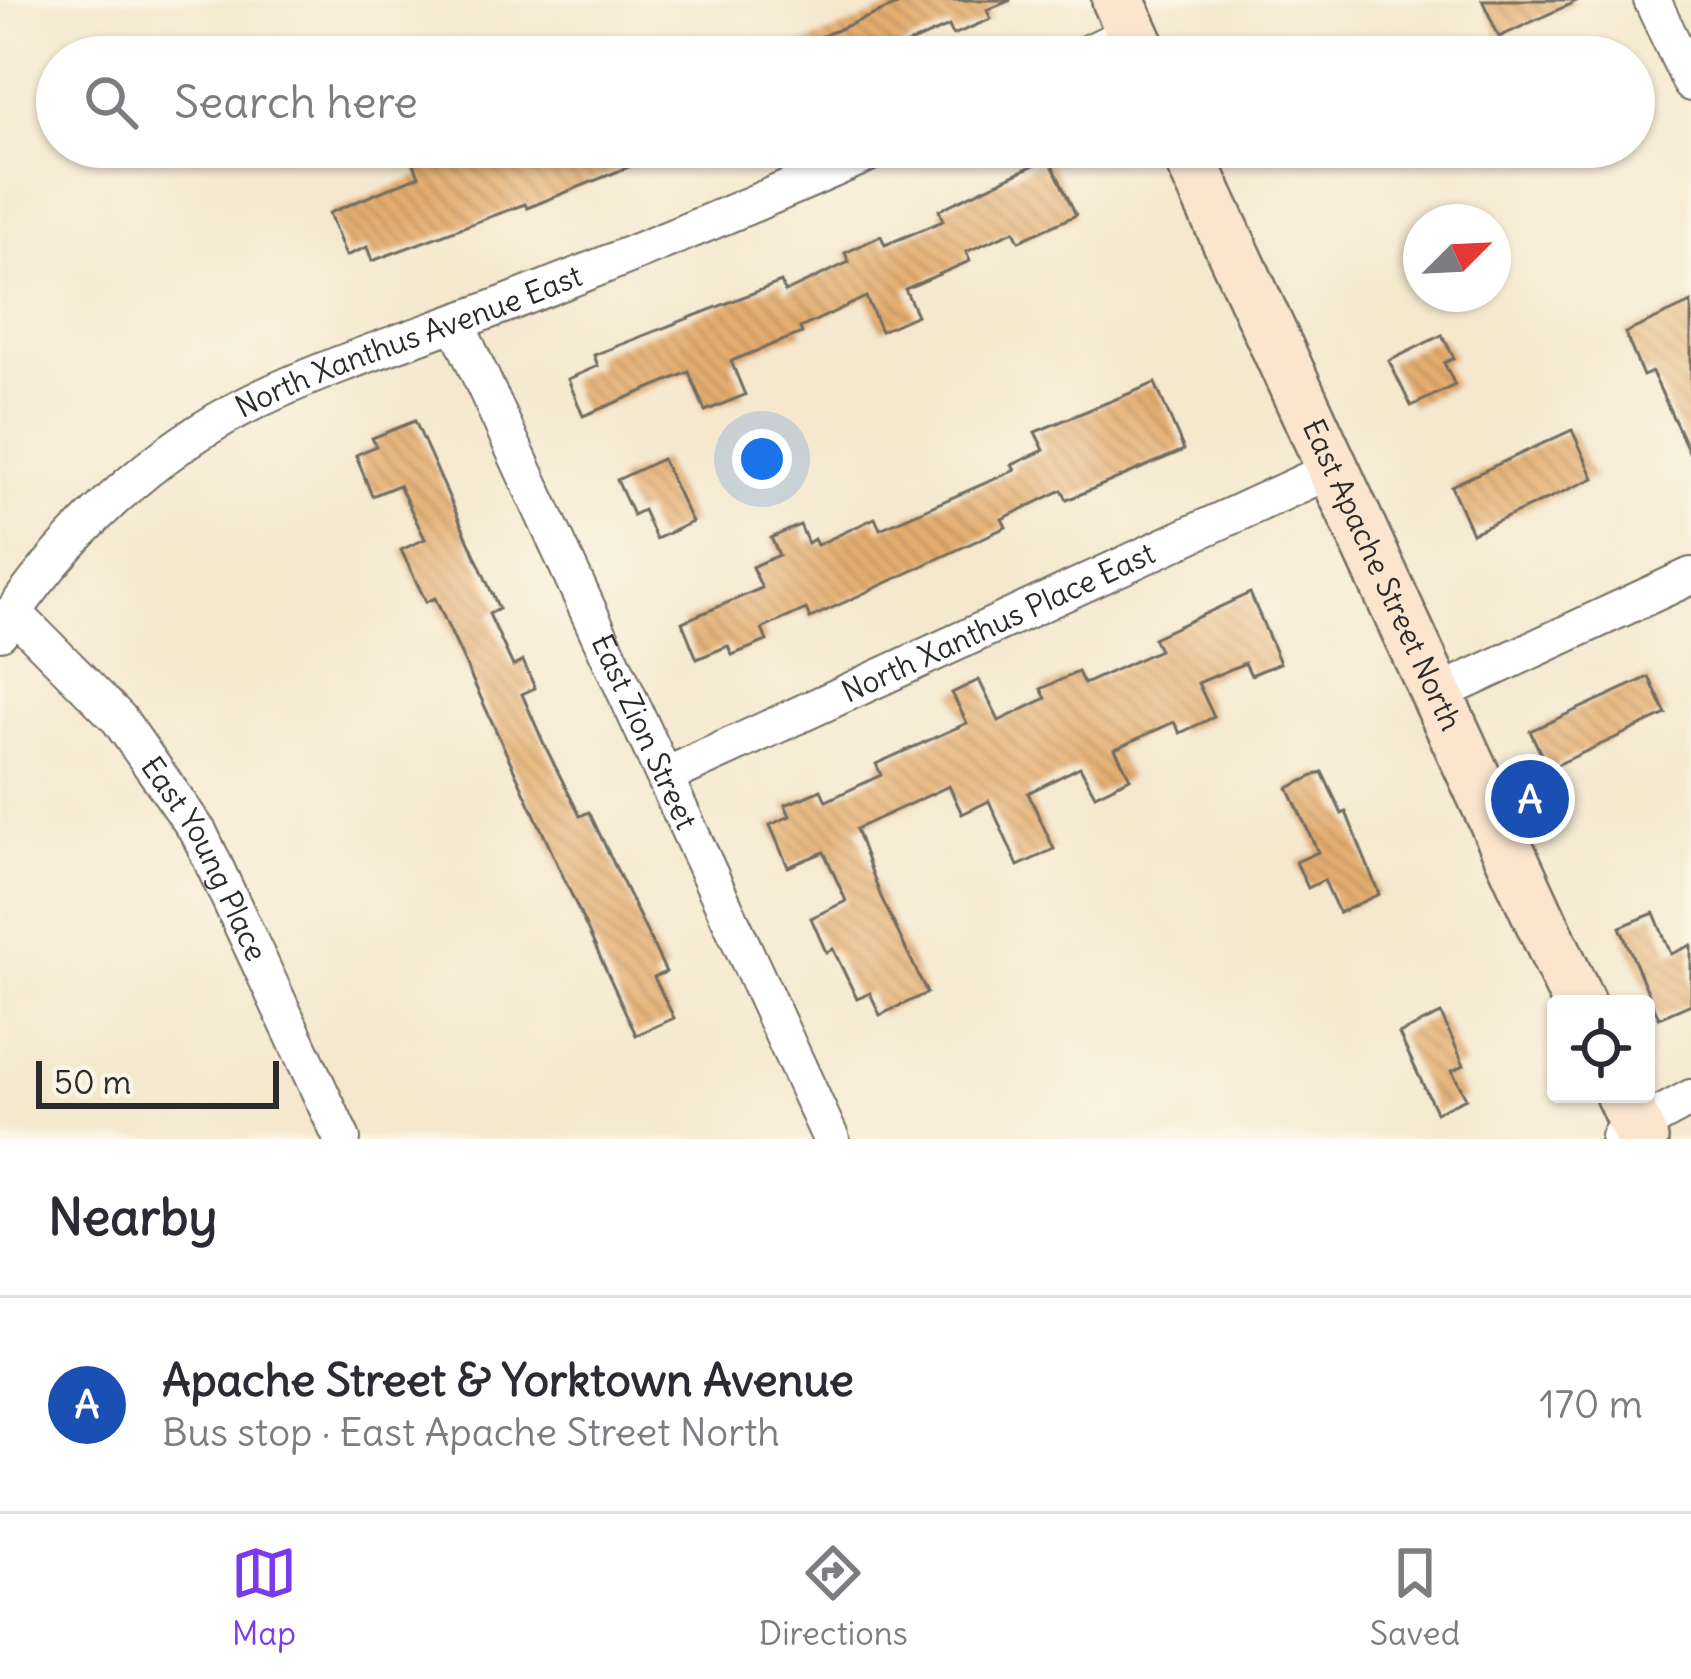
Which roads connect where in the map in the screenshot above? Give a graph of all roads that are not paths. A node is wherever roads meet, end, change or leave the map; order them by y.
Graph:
1 (1652, 0) edge
2 (1691, 83) edge
3 (836, 168) edge
4 (1195, 168) edge
5 (456, 323) junction
6 (1333, 469) junction
7 (1691, 576) edge
8 (6, 622) edge
9 (1435, 694) junction
10 (666, 776) junction
11 (1576, 995) edge
12 (1691, 1098) edge
13 (1629, 1125) edge
14 (342, 1139) edge
15 (831, 1139) edge

1 - 2 street
3 - 5 street, North Xanthus Avenue East
4 - 6 main road, East Apache Street North
5 - 8 street, North Xanthus Avenue East
5 - 10 street, East Zion Street
6 - 9 main road, East Apache Street North
6 - 10 street, North Xanthus Place East
7 - 9 street
8 - 14 street, East Young Place
9 - 11 main road, East Apache Street North
10 - 15 street, East Zion Street
12 - 13 street

